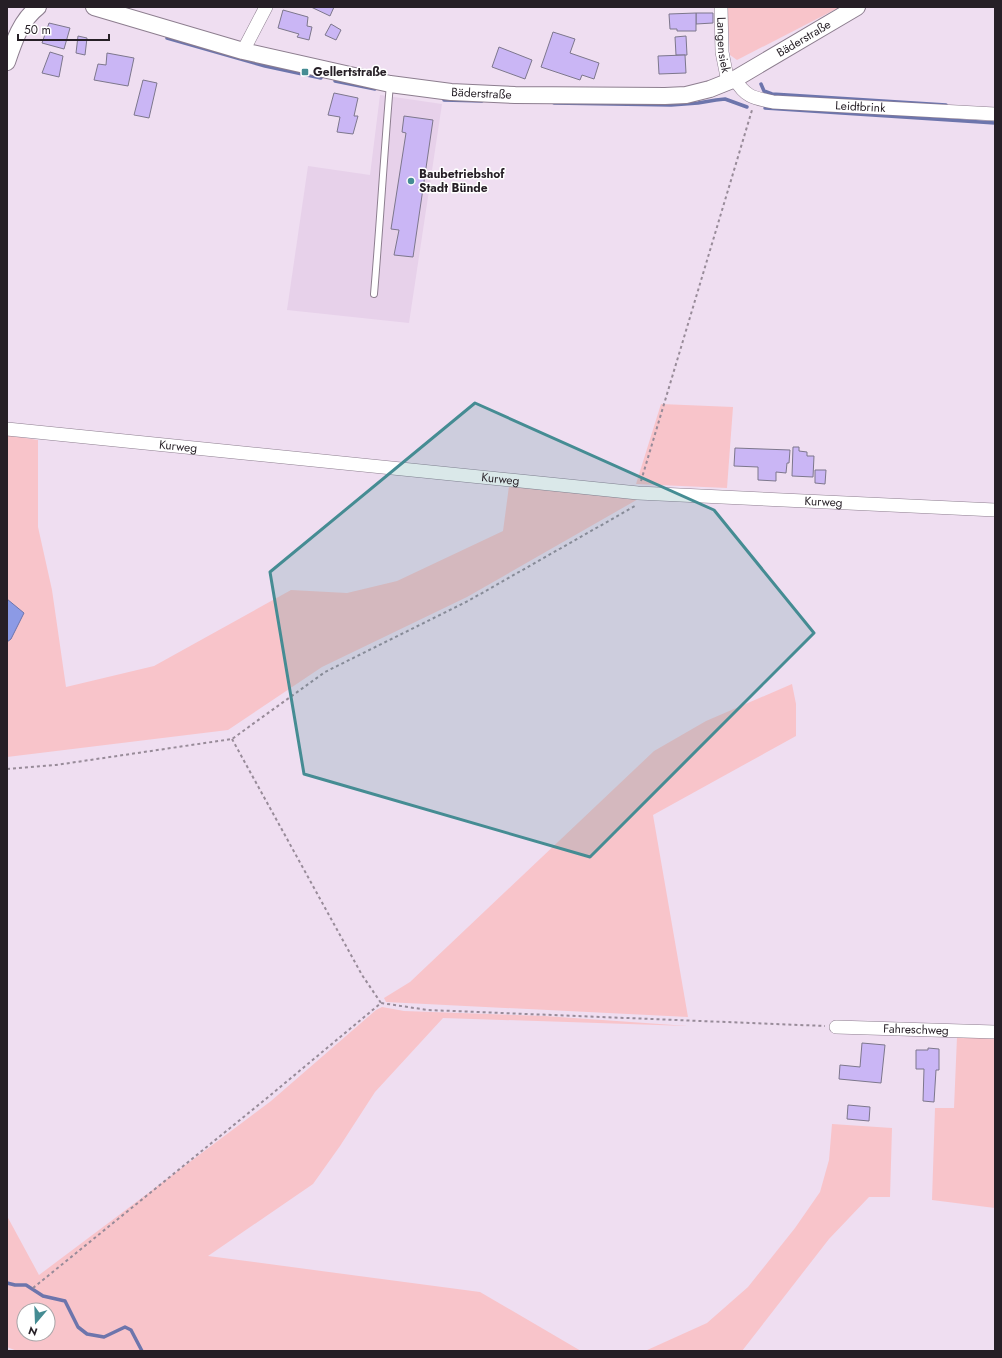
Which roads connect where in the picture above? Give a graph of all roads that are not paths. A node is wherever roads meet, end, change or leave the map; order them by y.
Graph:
1 (38, 7) edge
2 (94, 7) edge
3 (266, 7) edge
4 (721, 7) edge
5 (857, 7) edge
6 (243, 51) junction
7 (7, 62) edge
8 (732, 80) junction
9 (390, 84) junction
10 (995, 114) edge
11 (374, 294) dead end
12 (7, 429) edge
13 (995, 510) edge
14 (836, 1026) road end
15 (995, 1032) edge

1 - 7 street
2 - 6 street, Bäderstraße
3 - 6 street
4 - 8 street, Langensiek
5 - 8 street, Bäderstraße
6 - 9 street, Bäderstraße
8 - 9 street, Bäderstraße
8 - 10 street, Leidtbrink
9 - 11 lane
12 - 13 street, Kurweg
14 - 15 street, Fahreschweg

